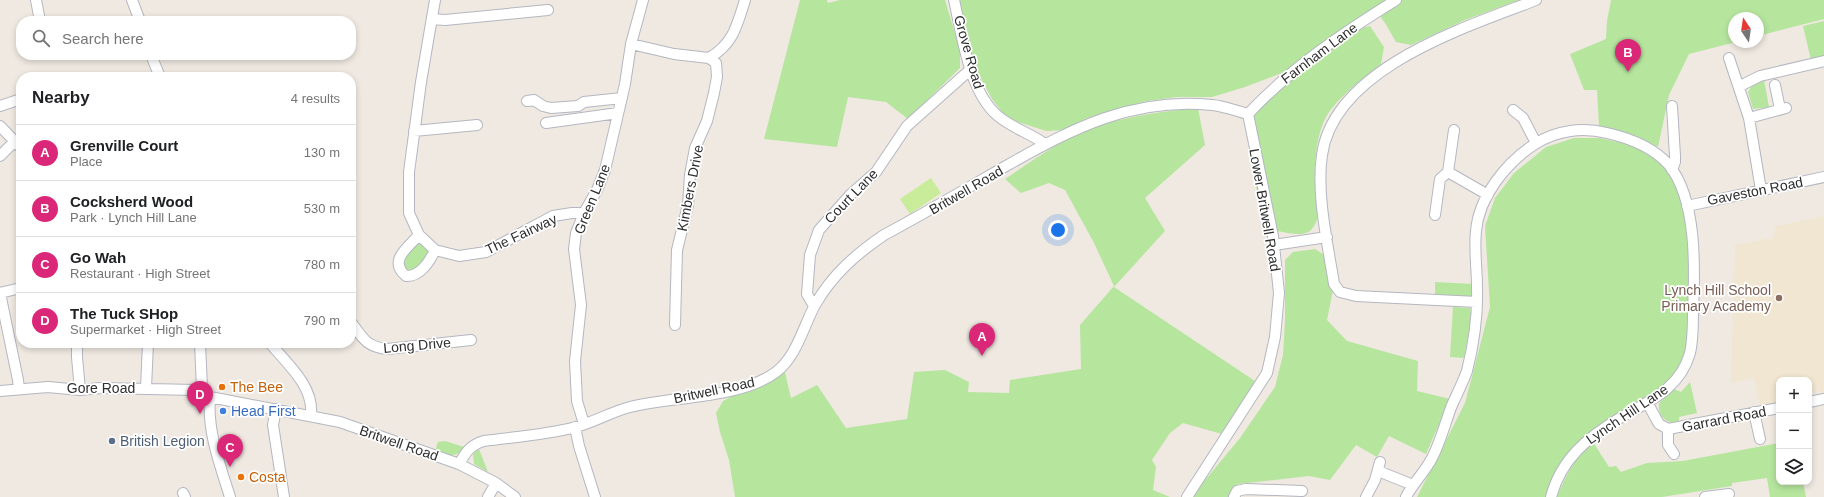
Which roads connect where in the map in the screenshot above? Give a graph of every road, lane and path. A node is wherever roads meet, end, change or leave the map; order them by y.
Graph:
1 (36, 0) edge
2 (132, 0) edge
3 (435, 0) edge
4 (643, 0) edge
5 (745, 0) edge
6 (954, 0) edge
7 (1396, 0) edge
8 (1536, 0) edge
9 (548, 10) dead end
10 (39, 16) edge
11 (138, 16) edge
12 (432, 19) junction
13 (631, 44) junction
14 (708, 58) junction
15 (1729, 58) dead end
16 (153, 60) edge
17 (1824, 61) edge
18 (971, 69) junction
19 (158, 72) edge
20 (1775, 85) dead end
21 (1740, 86) junction
22 (622, 98) junction
23 (16, 101) edge
24 (527, 101) dead end
25 (0, 106) edge
26 (1672, 106) dead end
27 (1513, 110) dead end
28 (618, 113) junction
29 (1248, 114) junction
30 (1749, 118) junction
31 (546, 123) dead end
32 (477, 125) dead end
33 (0, 126) edge
34 (1454, 130) dead end
35 (414, 131) junction
36 (1536, 143) junction
37 (16, 144) edge
38 (1045, 144) junction
39 (16, 146) edge
40 (0, 156) edge
41 (1672, 170) junction
42 (1448, 172) junction
43 (1824, 177) edge
44 (1762, 190) junction
45 (1488, 195) junction
46 (1687, 206) junction
47 (584, 213) junction
48 (1435, 215) dead end
49 (419, 235) junction
50 (1327, 237) junction
51 (1274, 245) junction
52 (435, 250) junction
53 (16, 289) edge
54 (0, 293) edge
55 (1477, 302) junction
56 (814, 306) junction
57 (675, 325) dead end
58 (356, 329) edge
59 (471, 340) dead end
60 (77, 348) edge
61 (145, 348) edge
62 (200, 348) edge
63 (274, 348) edge
64 (146, 388) junction
65 (202, 388) junction
66 (19, 389) junction
67 (80, 390) junction
68 (0, 392) edge
69 (210, 397) junction
70 (1824, 399) edge
71 (1812, 401) edge
72 (1648, 404) junction
73 (1776, 408) edge
74 (276, 409) junction
75 (1754, 412) junction
76 (311, 415) junction
77 (579, 425) junction
78 (1668, 429) junction
79 (1760, 439) dead end
80 (1669, 450) dead end
81 (459, 464) junction
82 (496, 482) junction
83 (1413, 485) junction
84 (1302, 491) dead end
85 (1729, 494) dead end
86 (230, 497) edge
87 (284, 497) edge
88 (488, 497) edge
89 (515, 497) edge
90 (595, 497) edge
91 (1187, 497) edge
92 (1234, 497) edge
93 (1366, 497) edge
94 (1406, 497) edge
95 (1551, 497) edge
96 (1705, 497) edge

1 - 10 street
2 - 11 street
3 - 12 street, The Fairway
4 - 13 street, Green Lane
5 - 14 street
6 - 18 street, Grove Road
7 - 29 street, Farnham Lane
8 - 50 street
9 - 12 street
12 - 35 street, The Fairway
13 - 14 street
13 - 22 street, Green Lane
14 - 57 street, Kimbers Drive
15 - 21 street
16 - 19 street
17 - 21 street
18 - 38 street, Grove Road
18 - 56 street, Court Lane
20 - 30 street
21 - 30 street
22 - 24 street
22 - 28 street, Green Lane
23 - 25 street
26 - 41 street
27 - 36 street
28 - 31 street
28 - 47 street, Green Lane
29 - 38 street, Britwell Road
29 - 51 street, Lower Britwell Road
30 - 44 street
32 - 35 street
33 - 37 street
34 - 42 street
35 - 49 street, The Fairway
36 - 41 street, Lynch Hill Lane
36 - 45 street, Lynch Hill Lane
38 - 56 street, Britwell Road
39 - 40 street
41 - 46 street, Lynch Hill Lane
42 - 45 street
42 - 48 street
43 - 44 street, Gaveston Road
44 - 46 street, Gaveston Road
45 - 55 street, Lynch Hill Lane
46 - 72 street, Lynch Hill Lane
47 - 52 street, The Fairway
47 - 77 street, Green Lane
49 - 52 street, The Fairway
49 - 52 street
50 - 51 street
50 - 55 street
51 - 91 street, Lower Britwell Road
53 - 54 street
54 - 66 street
55 - 83 street, Lynch Hill Lane
56 - 77 street, Britwell Road
58 - 59 street, Long Drive
60 - 67 street
61 - 64 street
62 - 65 street
63 - 76 street
64 - 65 street, Gore Road
64 - 67 street, Gore Road
65 - 69 street
66 - 67 street, Gore Road
66 - 68 street, Gore Road
69 - 74 street, Britwell Road
69 - 86 street
70 - 71 street
72 - 78 street
72 - 95 street, Lynch Hill Lane
73 - 75 street, Garrard Road
74 - 76 street, Britwell Road
74 - 87 street
75 - 78 street, Garrard Road
75 - 79 street
76 - 81 street, Britwell Road
77 - 81 street, Britwell Road
77 - 90 street, Green Lane
78 - 80 street
81 - 82 street
82 - 88 street
82 - 89 street
83 - 93 street
83 - 94 street, Lynch Hill Lane
84 - 92 street
85 - 96 street

